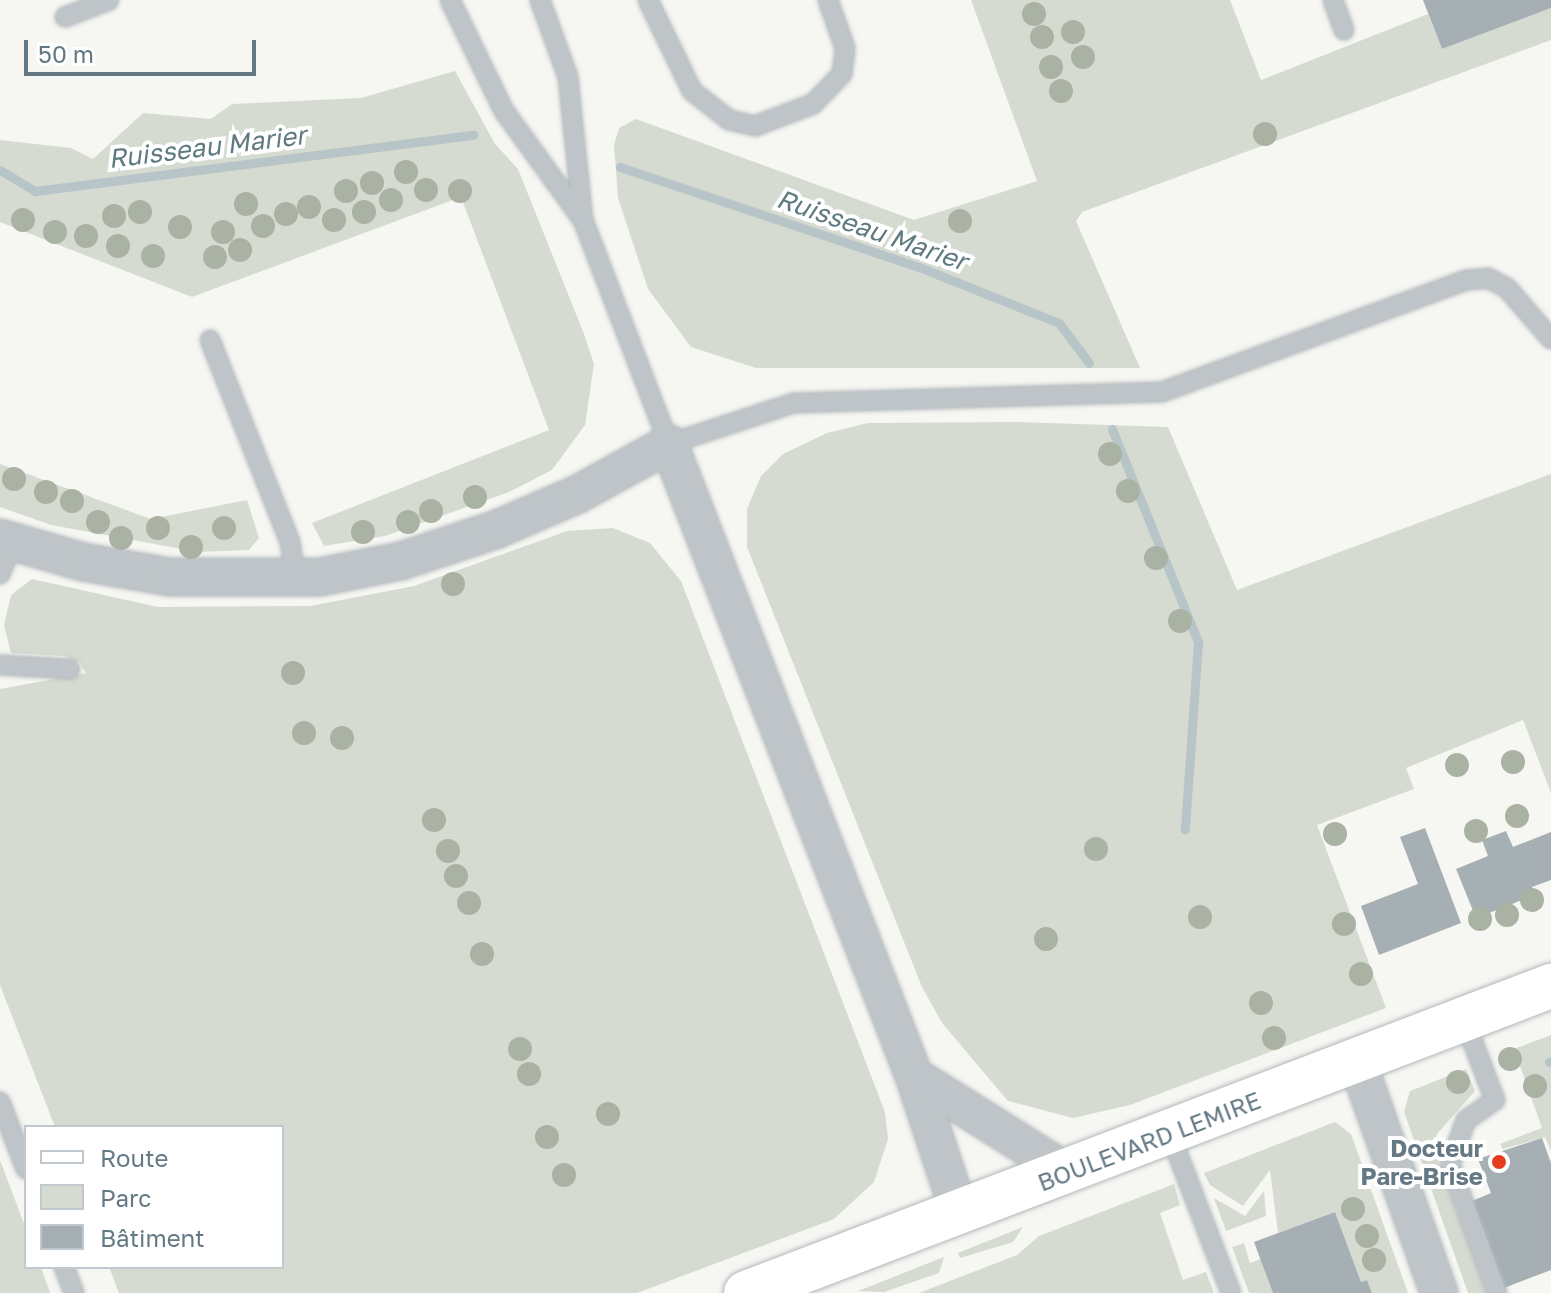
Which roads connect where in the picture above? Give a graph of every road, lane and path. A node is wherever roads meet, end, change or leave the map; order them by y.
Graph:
1 (109, 0) edge
2 (450, 0) edge
3 (540, 0) edge
4 (648, 0) edge
5 (828, 0) edge
6 (1333, 0) edge
7 (65, 17) dead end
8 (1344, 30) dead end
9 (583, 220) junction
10 (1551, 339) edge
11 (210, 340) dead end
12 (669, 444) junction
13 (4, 552) edge
14 (296, 579) junction
15 (0, 665) edge
16 (70, 669) dead end
17 (1551, 986) edge
18 (1464, 1019) junction
19 (1357, 1061) junction
20 (914, 1076) junction
21 (0, 1102) edge
22 (1170, 1134) junction
23 (24, 1164) edge
24 (1067, 1172) junction
25 (959, 1211) junction
26 (65, 1269) edge
27 (74, 1293) edge
28 (746, 1293) edge
29 (1231, 1293) edge
30 (1439, 1293) edge
31 (1497, 1293) edge

1 - 7 lane
2 - 9 lane
3 - 9 lane
4 - 5 lane
6 - 8 lane
9 - 12 lane
10 - 12 lane
11 - 14 lane
12 - 14 street
12 - 20 street
13 - 14 street
15 - 16 lane
17 - 18 main road, BOULEVARD LEMIRE
18 - 19 main road, BOULEVARD LEMIRE
18 - 31 lane
19 - 22 main road, BOULEVARD LEMIRE
19 - 30 street
20 - 24 street
20 - 25 street
21 - 23 lane
22 - 24 main road, BOULEVARD LEMIRE
22 - 29 lane
24 - 25 main road, BOULEVARD LEMIRE
25 - 28 main road, BOULEVARD LEMIRE
26 - 27 lane

